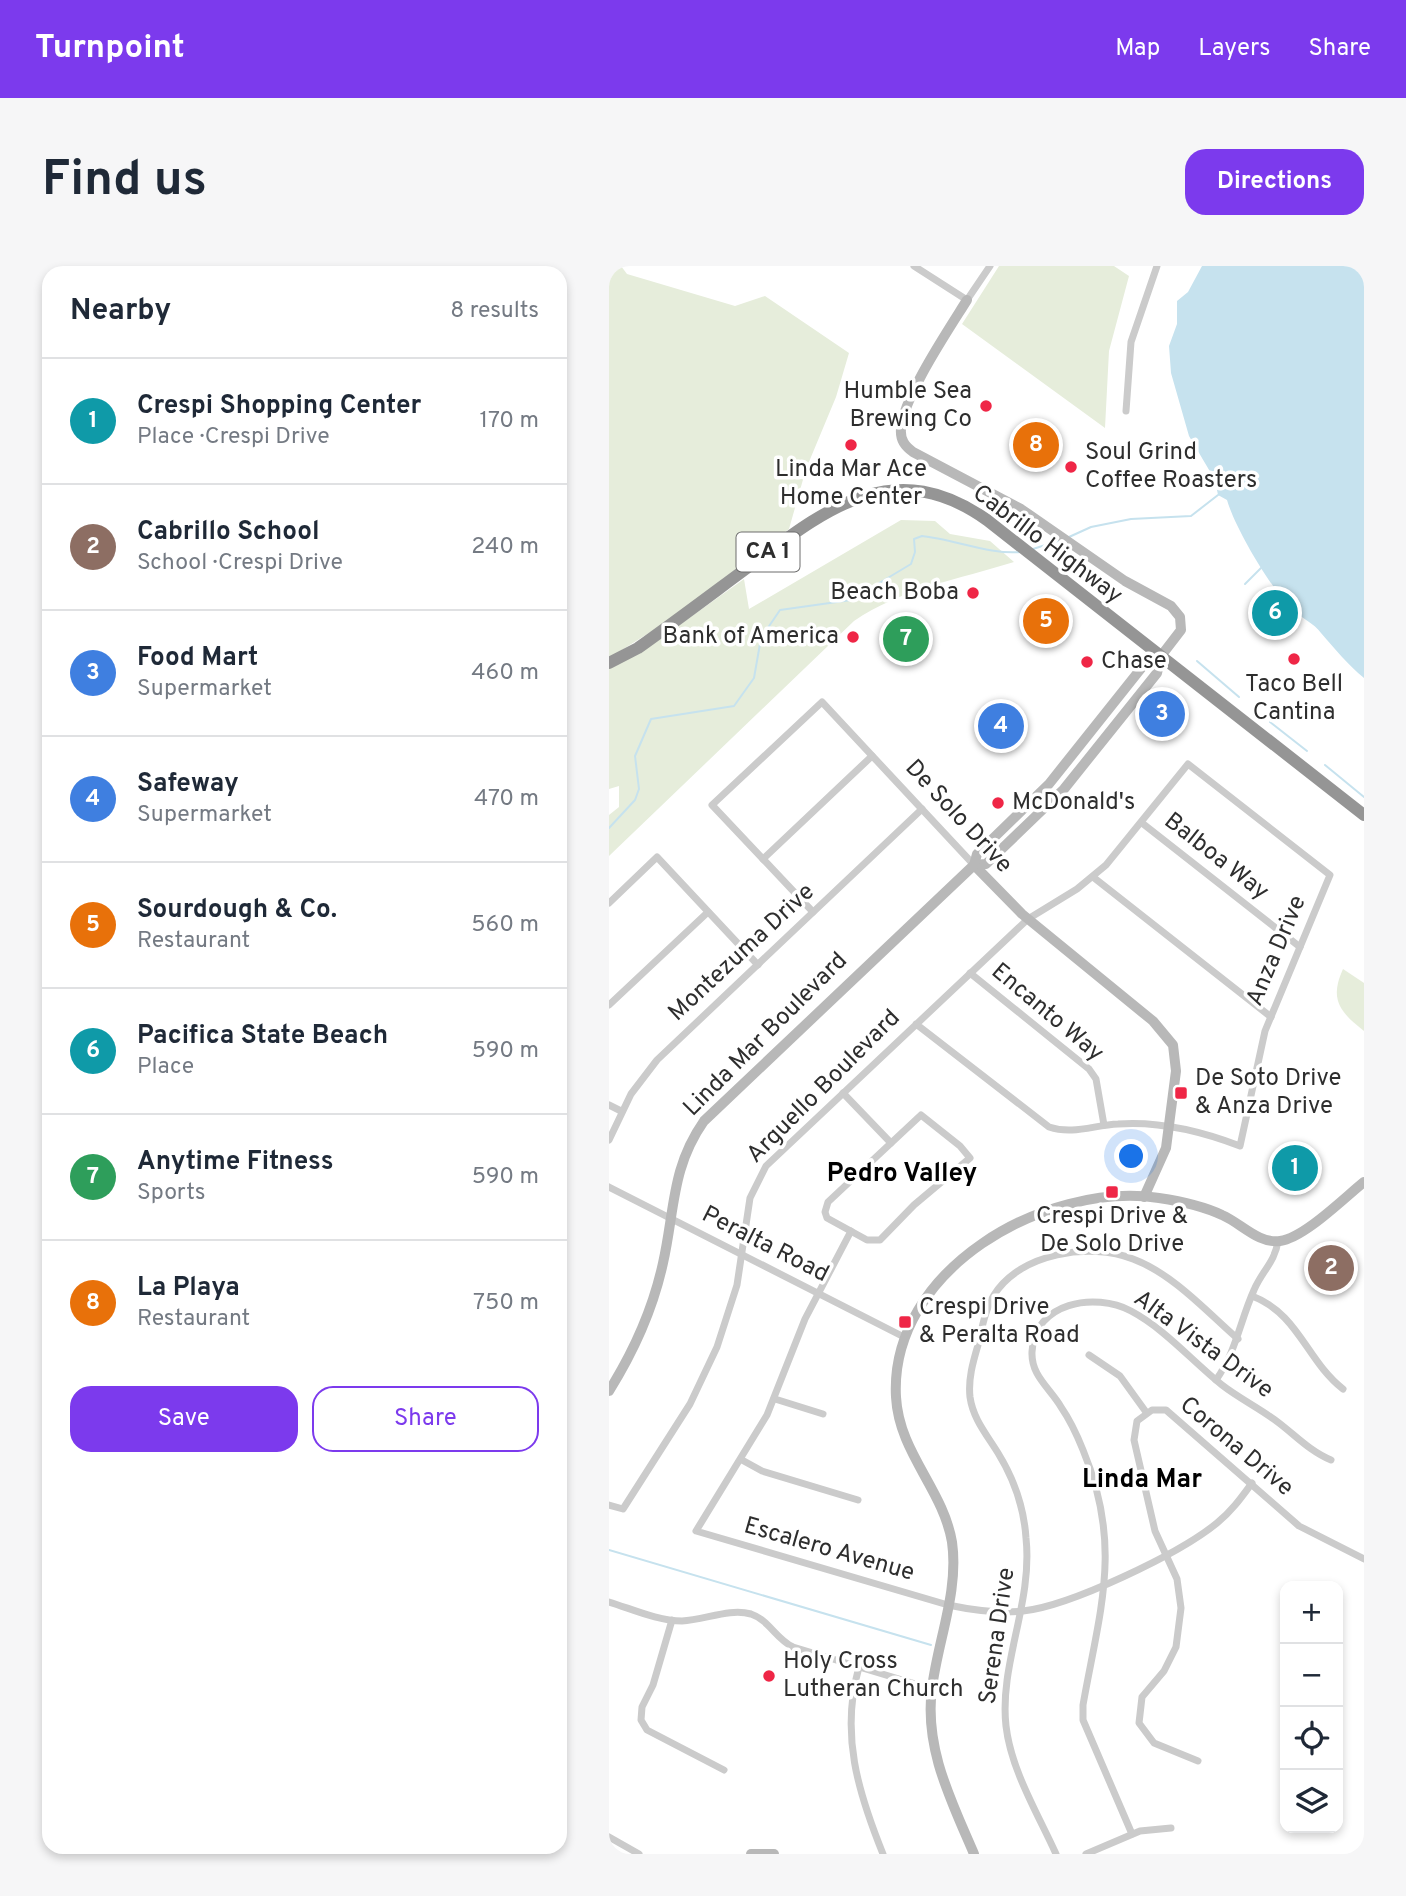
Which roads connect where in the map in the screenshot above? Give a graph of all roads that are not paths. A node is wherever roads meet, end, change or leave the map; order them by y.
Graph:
1 (914, 266) edge
2 (990, 266) edge
3 (1157, 266) edge
4 (967, 300) junction
5 (1126, 411) dead end
6 (1161, 656) junction
7 (609, 663) edge
8 (872, 756) junction
9 (1188, 764) joint
10 (922, 809) junction
11 (1364, 815) edge
12 (1142, 823) junction
13 (763, 859) junction
14 (974, 865) junction
15 (1093, 877) junction
16 (609, 903) edge
17 (708, 912) junction
18 (813, 912) junction
19 (1028, 919) junction
20 (1300, 947) junction
21 (758, 965) junction
22 (970, 973) junction
23 (609, 1004) edge
24 (1271, 1017) junction
25 (916, 1024) junction
26 (843, 1093) junction
27 (609, 1105) edge
28 (621, 1111) junction
29 (1104, 1125) junction
30 (1169, 1126) junction
31 (609, 1140) edge
32 (891, 1143) junction
33 (1364, 1182) edge
34 (609, 1187) edge
35 (1144, 1197) junction
36 (670, 1218) junction
37 (851, 1231) junction
38 (1278, 1241) junction
39 (742, 1256) junction
40 (819, 1294) junction
41 (1252, 1296) junction
42 (904, 1337) junction
43 (1238, 1339) junction
44 (1089, 1355) dead end
45 (1216, 1380) junction
46 (1343, 1389) dead end
47 (609, 1391) edge
48 (775, 1399) junction
49 (1146, 1412) junction
50 (823, 1414) dead end
51 (1331, 1460) dead end
52 (741, 1461) junction
53 (1252, 1483) junction
54 (858, 1500) dead end
55 (609, 1505) edge
56 (1165, 1554) junction
57 (1364, 1559) edge
58 (1106, 1584) junction
59 (609, 1602) edge
60 (948, 1605) junction
61 (1023, 1611) junction
62 (672, 1620) junction
63 (859, 1667) junction
64 (932, 1689) junction
65 (1198, 1761) dead end
66 (724, 1770) dead end
67 (1171, 1828) dead end
68 (1132, 1835) junction
69 (609, 1837) edge
70 (639, 1854) edge
71 (751, 1854) edge
72 (774, 1854) edge
73 (883, 1854) edge
74 (974, 1854) edge
75 (1056, 1854) edge
76 (1086, 1854) edge

1 - 4 street
2 - 4 street
3 - 5 street
4 - 6 street, Linda Mar Boulevard
6 - 7 highway, Cabrillo Highway / CA 1
6 - 11 highway, Cabrillo Highway / CA 1
6 - 14 street, Linda Mar Boulevard
8 - 10 street, De Solo Drive
8 - 13 street
8 - 13 street, De Solo Drive
9 - 12 street, Arguello Boulevard
9 - 20 street, Anza Drive
10 - 14 street, De Solo Drive
10 - 18 street, Montezuma Drive
12 - 15 street, Arguello Boulevard
12 - 20 street, Balboa Way
13 - 18 street, De Solo Drive
14 - 19 street, De Solo Drive
14 - 36 street, Linda Mar Boulevard
15 - 19 street, Arguello Boulevard
15 - 24 street
16 - 17 street
17 - 21 street
17 - 23 street
18 - 21 street, Montezuma Drive
19 - 22 street, Arguello Boulevard
19 - 30 street, De Solo Drive
20 - 24 street, Anza Drive
21 - 28 street, Montezuma Drive
22 - 25 street, Arguello Boulevard
22 - 29 street, Encanto Way
24 - 30 street, Anza Drive
25 - 26 street, Arguello Boulevard
25 - 29 street
26 - 32 street
26 - 39 street, Arguello Boulevard
27 - 28 street
28 - 31 street, Montezuma Drive
29 - 30 street
30 - 35 street, De Solo Drive
32 - 37 street
32 - 37 street
33 - 38 street
34 - 36 street, Peralta Road
35 - 38 street
35 - 42 street
36 - 39 street, Peralta Road
36 - 47 street, Linda Mar Boulevard
37 - 40 street, Escalero Avenue
38 - 41 street
39 - 40 street, Peralta Road
39 - 55 street, Arguello Boulevard
40 - 42 street, Peralta Road
40 - 48 street, Escalero Avenue
41 - 43 street
41 - 46 street
42 - 60 street
43 - 45 street
43 - 61 street, Serena Drive
44 - 49 street
45 - 51 street, Alta Vista Drive
45 - 58 street, Alta Vista Drive
48 - 50 street
48 - 52 street, Escalero Avenue
49 - 53 street, Corona Drive
49 - 56 street, Corona Drive
52 - 54 street
52 - 60 street, Escalero Avenue
53 - 56 street, Escalero Avenue
53 - 57 street, Corona Drive
56 - 58 street, Escalero Avenue
56 - 65 street, Corona Drive
58 - 61 street, Escalero Avenue
58 - 68 street, Alta Vista Drive
59 - 62 street
60 - 61 street, Escalero Avenue
60 - 64 street
61 - 75 street, Serena Drive
62 - 63 street
62 - 66 street
63 - 64 street
63 - 73 street
64 - 74 street
67 - 68 street
68 - 76 street
69 - 70 street
71 - 72 street

